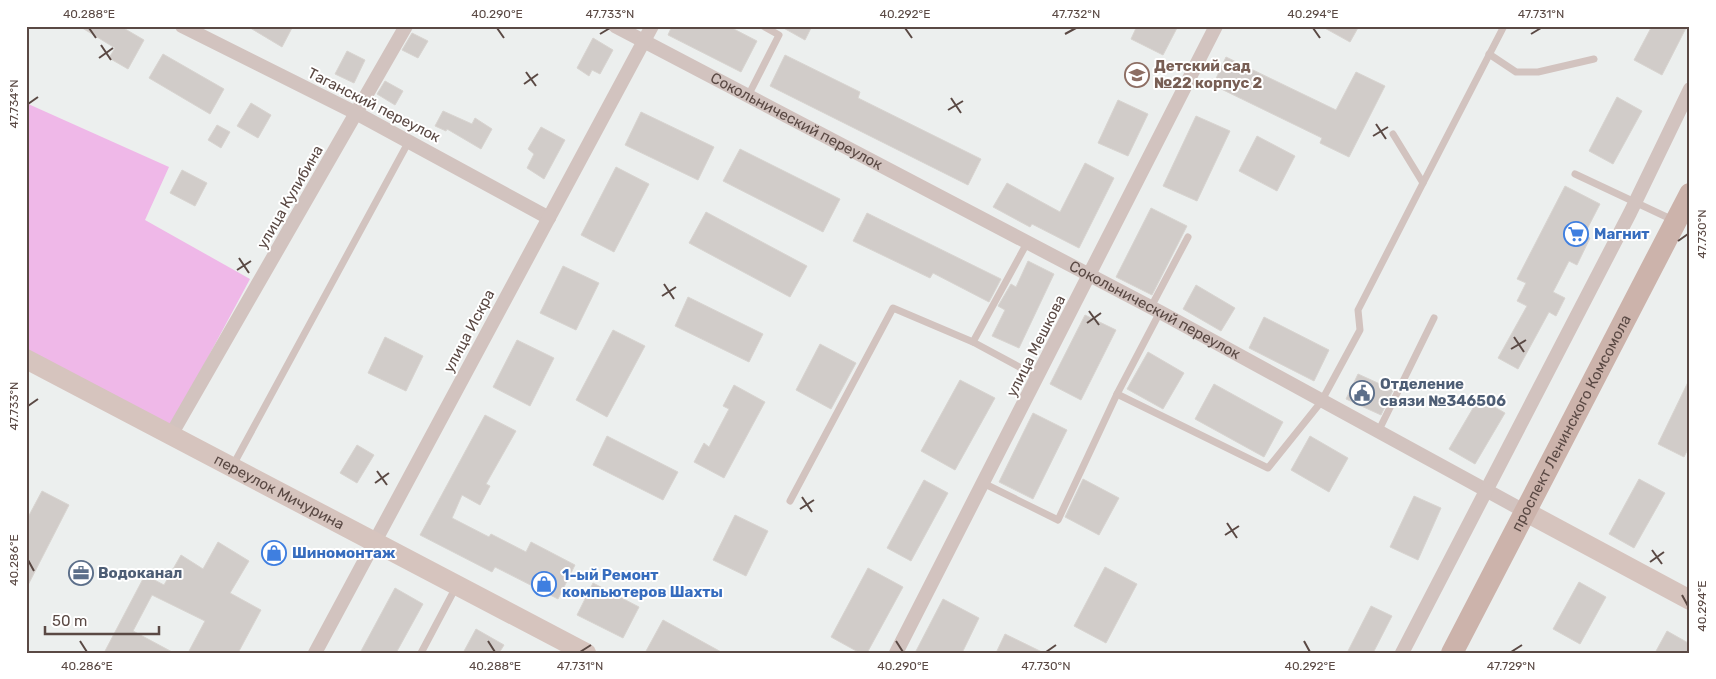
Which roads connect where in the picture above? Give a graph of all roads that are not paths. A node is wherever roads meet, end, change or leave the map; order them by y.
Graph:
1 (182, 26) edge
2 (406, 26) edge
3 (615, 26) edge
4 (652, 26) edge
5 (763, 26) edge
6 (1216, 26) edge
7 (1504, 26) edge
8 (644, 42) junction
9 (1490, 54) junction
10 (1594, 59) dead end
11 (1690, 89) edge
12 (748, 96) junction
13 (356, 113) junction
14 (1393, 134) dead end
15 (409, 141) junction
16 (1575, 174) dead end
17 (1423, 183) junction
18 (1690, 194) edge
19 (1636, 202) junction
20 (549, 218) junction
21 (1676, 221) junction
22 (1188, 237) dead end
23 (1027, 243) junction
24 (1090, 276) junction
25 (1155, 310) junction
26 (1434, 318) dead end
27 (973, 342) junction
28 (26, 359) edge
29 (1038, 377) junction
30 (1116, 394) junction
31 (1321, 402) junction
32 (1378, 432) junction
33 (171, 435) junction
34 (232, 467) junction
35 (983, 483) junction
36 (1486, 492) junction
37 (790, 500) dead end
38 (1526, 512) junction
39 (374, 542) junction
40 (457, 585) junction
41 (1690, 600) edge
42 (315, 653) edge
43 (421, 653) edge
44 (586, 653) edge
45 (896, 653) edge
46 (1402, 653) edge
47 (1452, 653) edge

1 - 13 street, Таганский переулок
2 - 13 street, улица Кулибина
3 - 8 street, Сокольнический переулок
4 - 8 street, улица Искра
5 - 12 lane
6 - 24 street, улица Мешкова
7 - 9 lane
8 - 12 street, Сокольнический переулок
8 - 20 street, улица Искра
9 - 10 lane
9 - 17 lane
11 - 19 street
12 - 23 street, Сокольнический переулок
13 - 15 street, Таганский переулок
13 - 33 street, улица Кулибина
14 - 17 lane
15 - 20 street, Таганский переулок
15 - 34 lane
16 - 19 lane
17 - 31 lane
18 - 21 main road, проспект Ленинского Комсомола
19 - 21 lane
19 - 36 street
20 - 39 street, улица Искра
21 - 38 main road, проспект Ленинского Комсомола
22 - 25 lane
23 - 24 street, Сокольнический переулок
23 - 27 lane
24 - 25 street, Сокольнический переулок
24 - 29 street, улица Мешкова
25 - 30 lane
25 - 31 street, Сокольнический переулок
26 - 32 lane
27 - 29 lane
27 - 37 lane
28 - 33 main road, переулок Мичурина
29 - 35 street, улица Мешкова
30 - 31 lane
30 - 35 lane
31 - 32 street, Сокольнический переулок
32 - 36 street, Сокольнический переулок
33 - 34 main road, переулок Мичурина
34 - 39 main road, переулок Мичурина
35 - 45 street, улица Мешкова
36 - 38 street, Сокольнический переулок
36 - 46 street
38 - 41 main road, Сокольнический переулок
38 - 47 main road, проспект Ленинского Комсомола
39 - 40 main road, переулок Мичурина
39 - 42 street, улица Искра
40 - 43 lane
40 - 44 main road, переулок Мичурина

